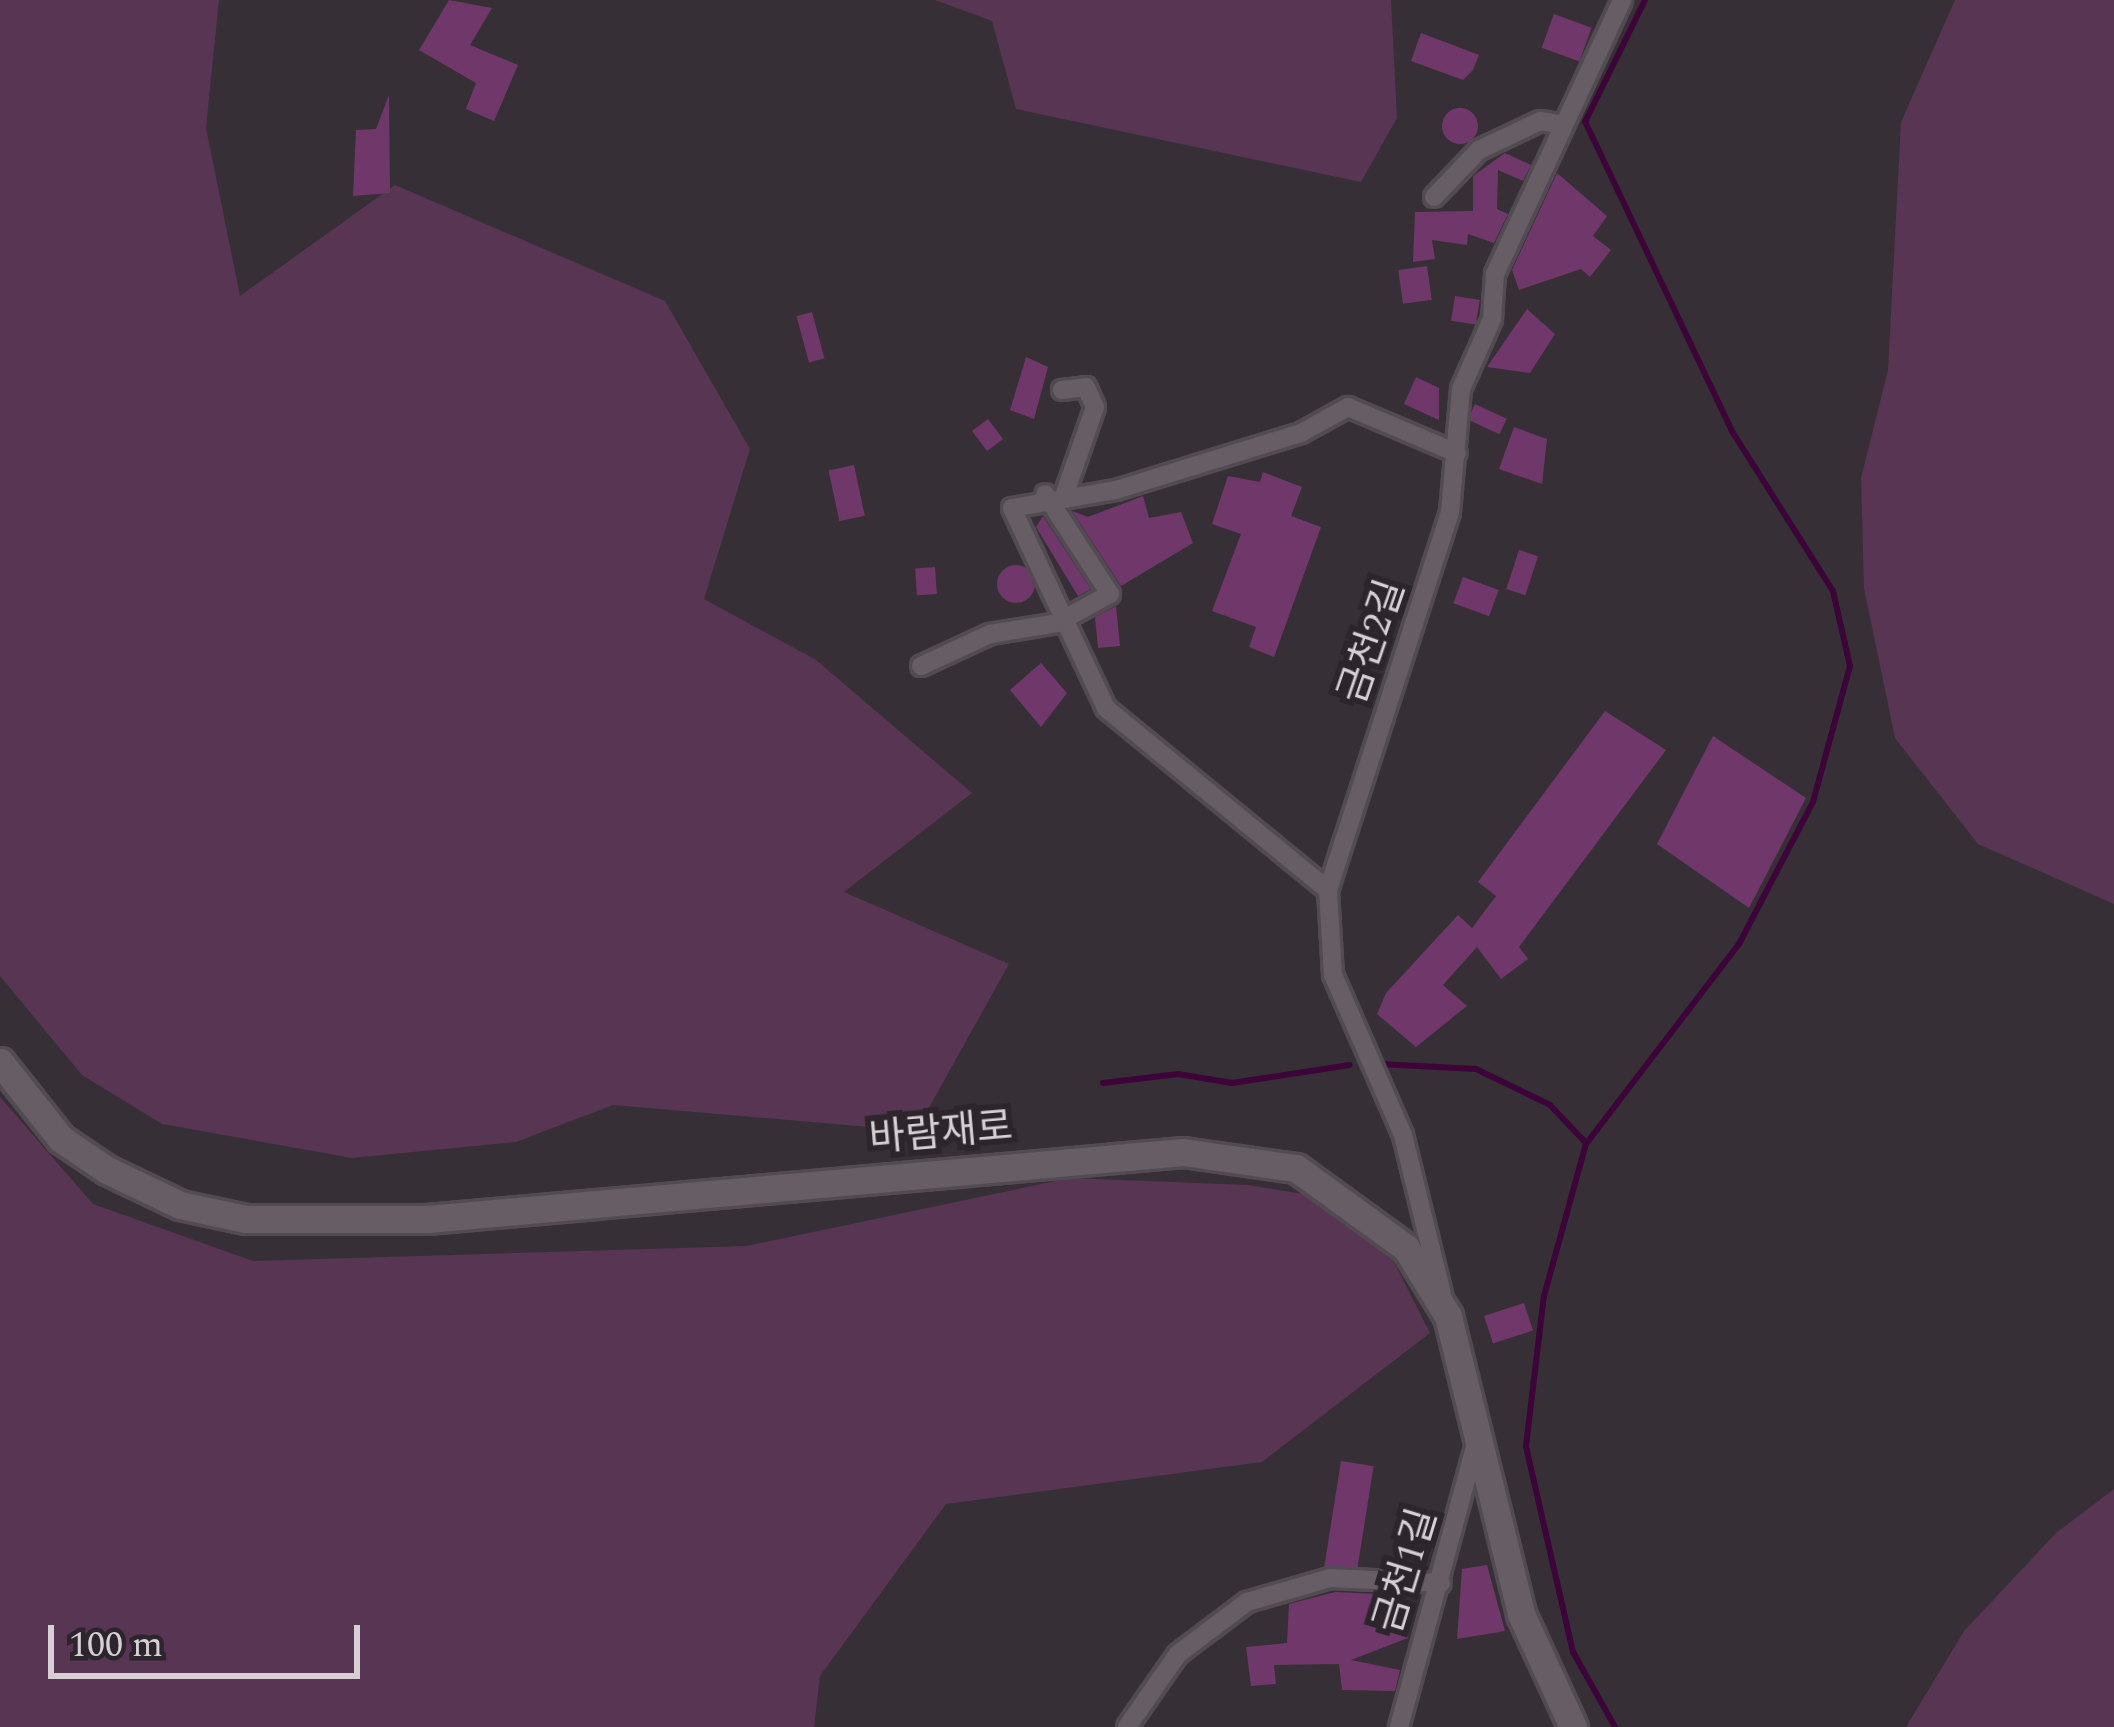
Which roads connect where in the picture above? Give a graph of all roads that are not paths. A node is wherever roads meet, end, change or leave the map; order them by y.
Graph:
1 (1622, 0) edge
2 (1560, 124) junction
3 (1434, 196) dead end
4 (1062, 390) dead end
5 (1457, 453) junction
6 (1055, 495) junction
7 (1057, 623) junction
8 (921, 666) dead end
9 (1328, 890) junction
10 (0, 1062) edge
11 (1448, 1316) junction
12 (1478, 1435) junction
13 (1441, 1583) junction
14 (1127, 1727) edge
15 (1399, 1727) edge
16 (1574, 1727) edge

1 - 2 street, 금천2길
2 - 3 street
2 - 5 street, 금천2길
4 - 6 street
5 - 6 street
5 - 9 street, 금천2길
6 - 7 street
6 - 7 street
7 - 8 street
7 - 9 street
9 - 11 street, 금천2길
10 - 11 street, 바람재로
11 - 12 street, 바람재로
12 - 13 street, 금천1길
12 - 16 street, 바람재로
13 - 14 street
13 - 15 street, 금천1길

